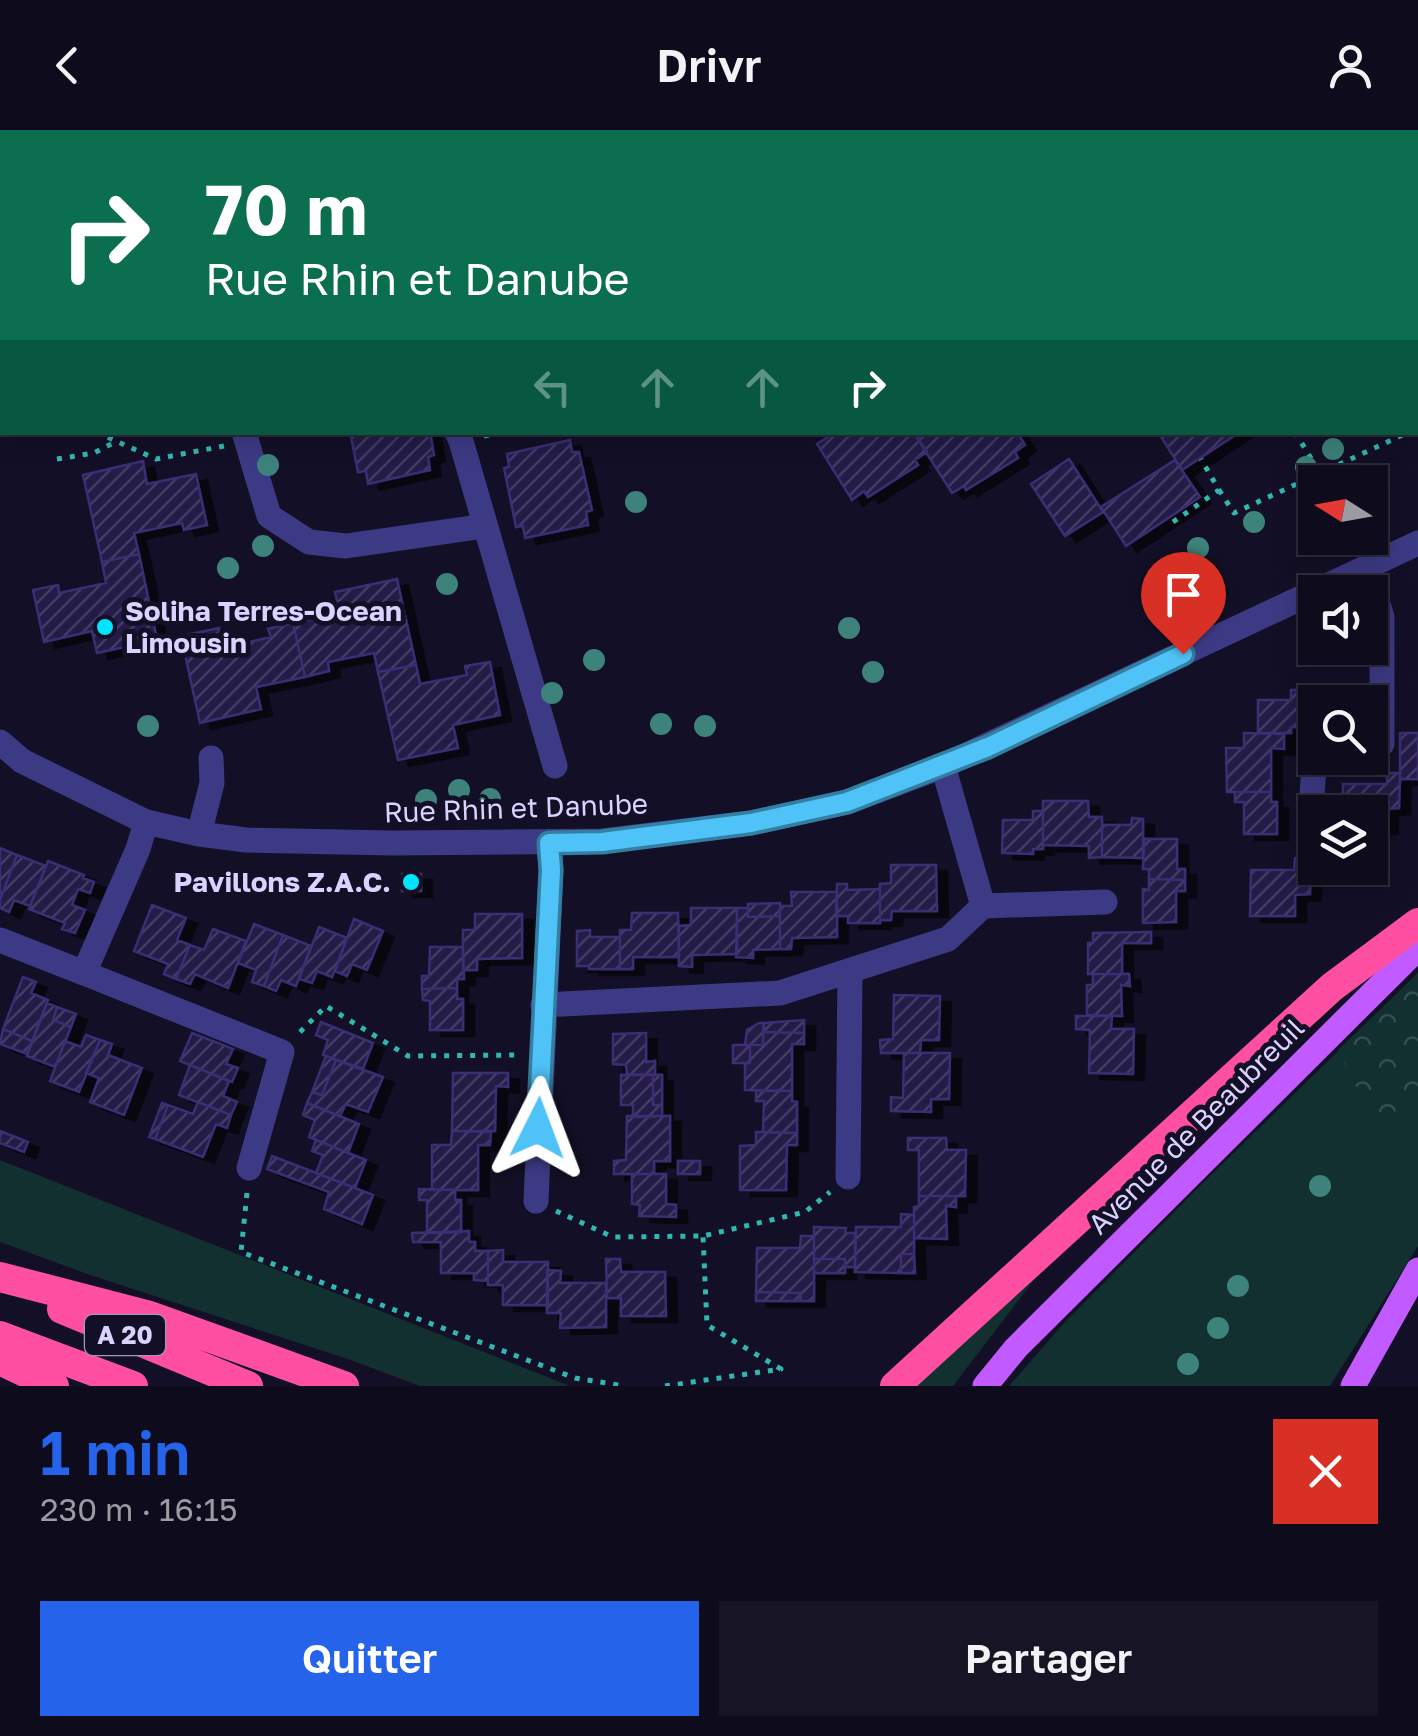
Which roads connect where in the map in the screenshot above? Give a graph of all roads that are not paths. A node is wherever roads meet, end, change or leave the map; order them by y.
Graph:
1 (458, 435) edge
2 (245, 437) edge
3 (485, 526) junction
4 (1418, 543) edge
5 (1367, 567) junction
6 (1382, 685) edge
7 (0, 742) edge
8 (211, 758) dead end
9 (554, 766) dead end
10 (943, 766) junction
11 (146, 822) junction
12 (199, 834) junction
13 (549, 843) junction
14 (1105, 902) dead end
15 (983, 906) junction
16 (1418, 923) edge
17 (0, 940) edge
18 (1418, 948) edge
19 (850, 971) junction
20 (84, 973) junction
21 (544, 1005) junction
22 (249, 1168) road end
23 (848, 1177) road end
24 (536, 1201) road end
25 (1418, 1270) edge
26 (0, 1281) edge
27 (0, 1336) edge
28 (1016, 1348) junction
29 (0, 1360) edge
30 (54, 1386) edge
31 (133, 1386) edge
32 (248, 1386) edge
33 (344, 1386) edge
34 (894, 1386) edge
35 (984, 1386) edge
36 (992, 1386) edge
37 (1352, 1386) edge

1 - 3 street
2 - 3 street
3 - 9 street
4 - 5 street, Rue Rhin et Danube
5 - 6 street
5 - 10 street, Rue Rhin et Danube
7 - 11 street, Rue Rhin et Danube
8 - 12 street
10 - 13 street, Rue Rhin et Danube
10 - 15 street
11 - 12 street, Rue Rhin et Danube
11 - 20 street
12 - 13 street, Rue Rhin et Danube
13 - 21 street
14 - 15 street
15 - 19 street
16 - 34 highway
17 - 20 street
18 - 28 main road, Avenue de Beaubreuil
19 - 21 street
19 - 23 street
20 - 22 street
21 - 24 street
25 - 37 main road
26 - 32 highway, A 20
26 - 33 highway
27 - 31 highway, A 20
28 - 35 main road, Avenue de Beaubreuil
28 - 36 main road, Avenue de Beaubreuil
29 - 30 highway

